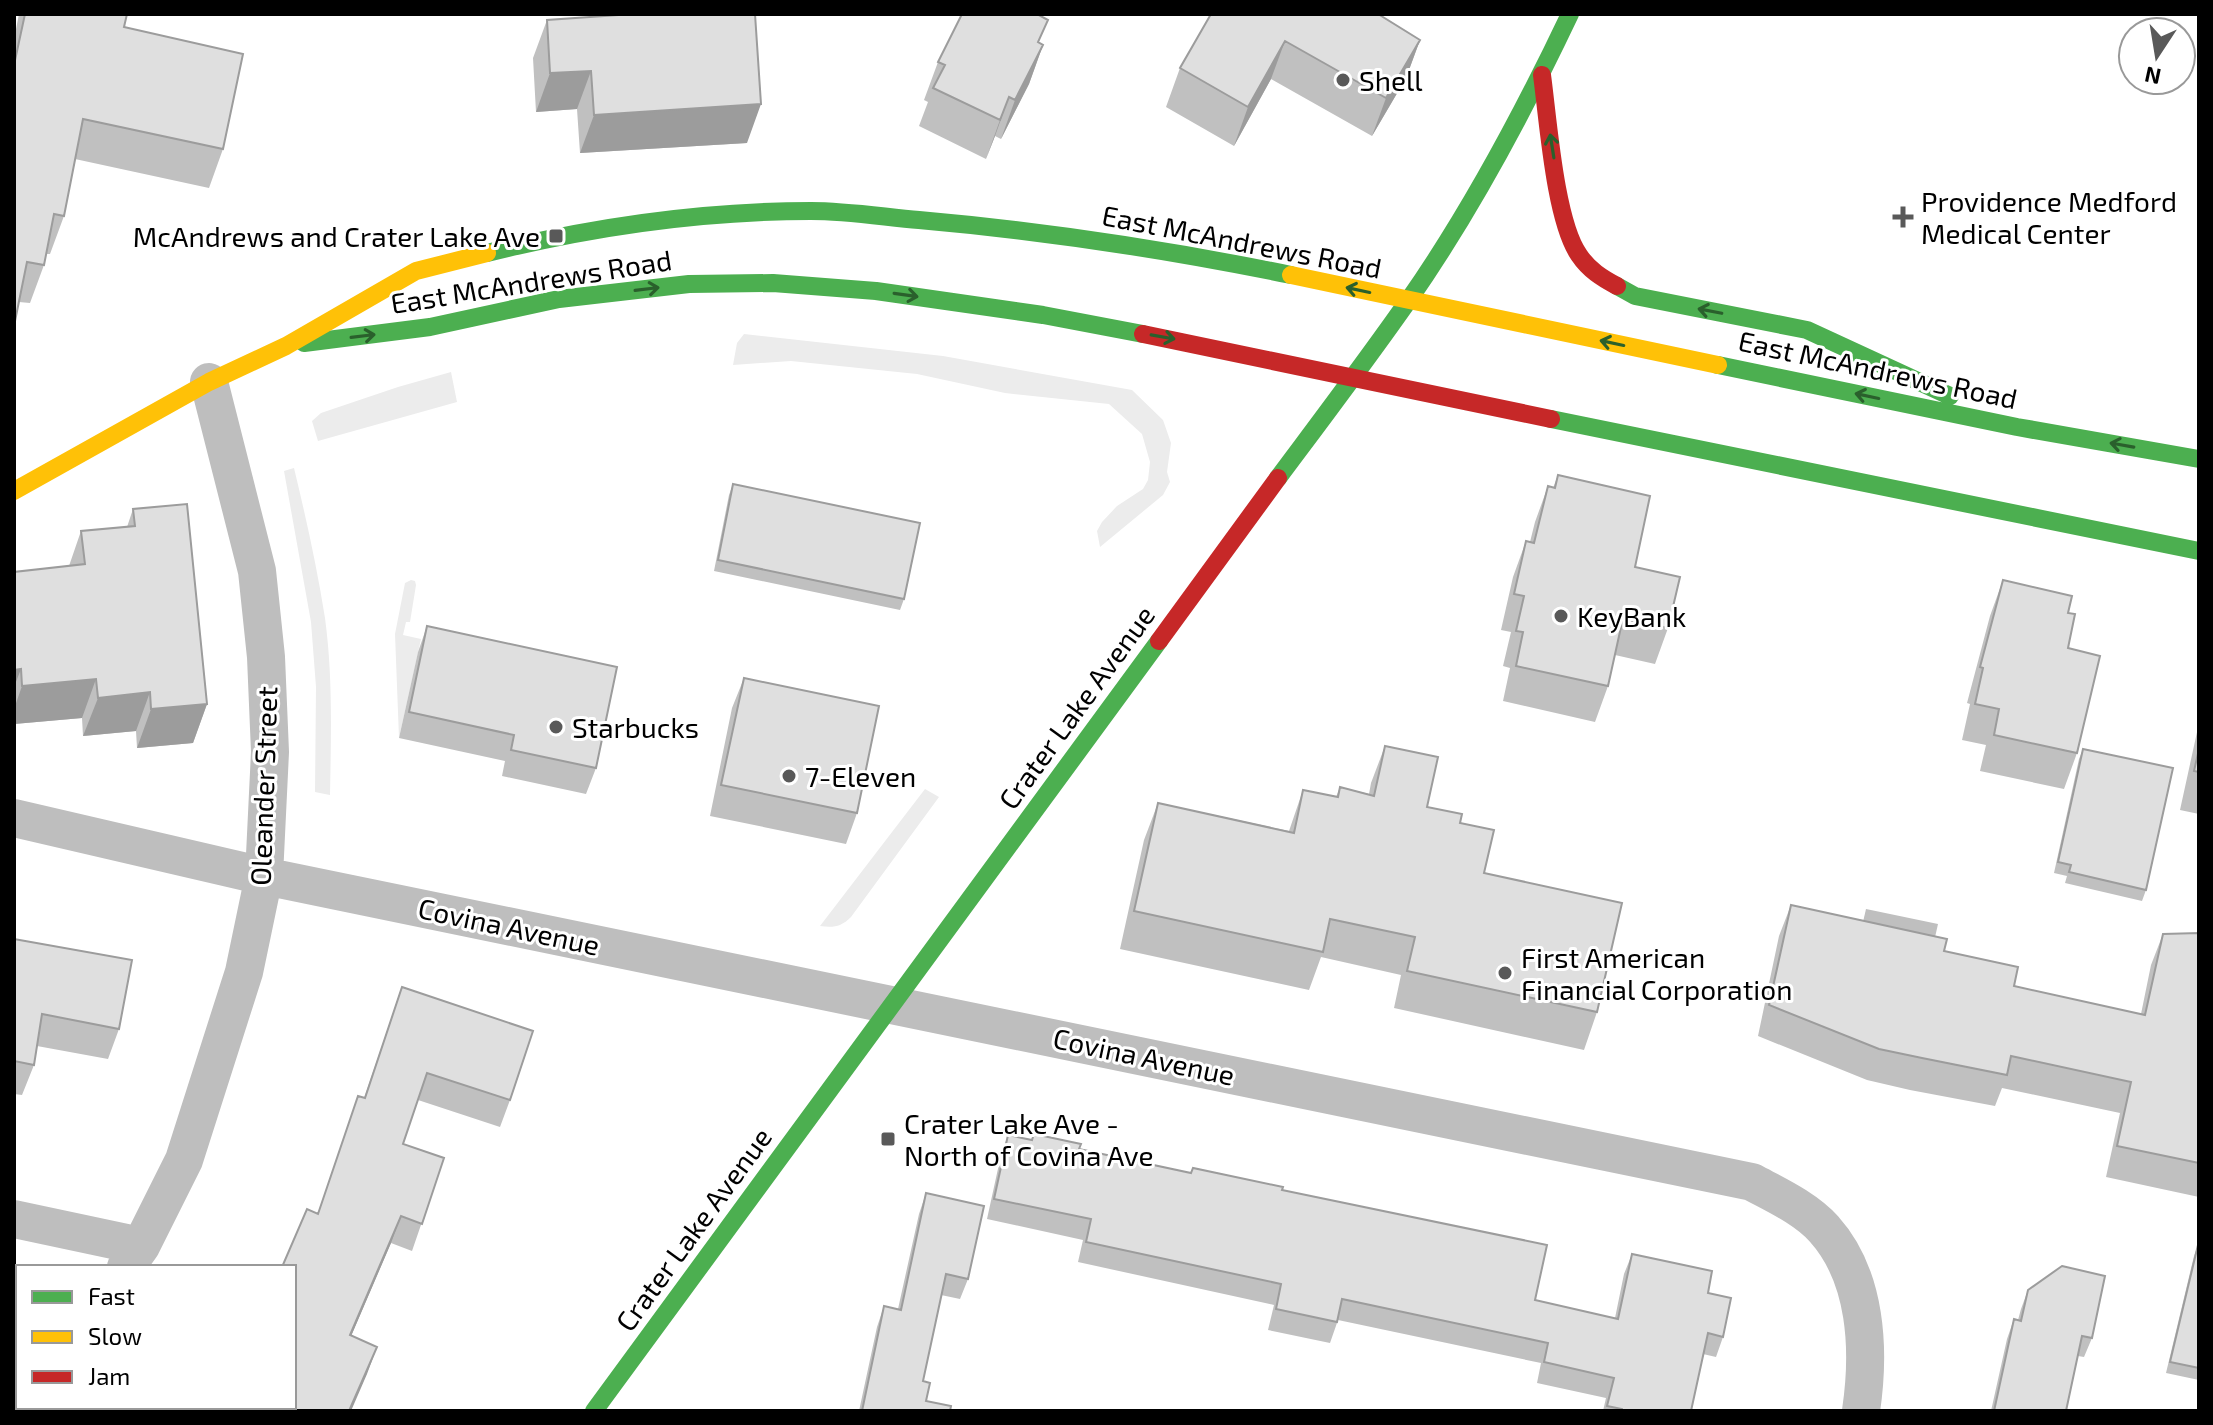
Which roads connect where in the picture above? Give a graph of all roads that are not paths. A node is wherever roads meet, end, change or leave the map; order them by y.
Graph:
1 (1570, 14) edge
2 (1542, 75) junction
3 (1408, 301) junction
4 (286, 346) junction
5 (1355, 375) junction
6 (209, 382) junction
7 (2017, 427) junction
8 (2199, 459) edge
9 (14, 491) edge
10 (2199, 551) edge
11 (14, 818) edge
12 (264, 876) junction
13 (893, 1005) junction
14 (14, 1219) edge
15 (133, 1256) edge
16 (594, 1411) edge
17 (1861, 1411) edge

1 - 2 main road, Crater Lake Avenue
2 - 3 main road, Crater Lake Avenue
7 -> 2 main road
3 -> 4 main road, East McAndrews Road
3 - 5 main road, Crater Lake Avenue
7 -> 3 main road, East McAndrews Road
4 -> 5 main road, East McAndrews Road
4 - 6 main road, East McAndrews Road
5 - 10 main road, East McAndrews Road
5 - 13 main road, Crater Lake Avenue
6 - 9 main road, East McAndrews Road
6 - 12 street, Oleander Street
8 -> 7 main road, East McAndrews Road
11 - 12 street, Covina Avenue
12 - 13 street, Covina Avenue
12 - 15 street, Oleander Street
13 - 16 main road, Crater Lake Avenue
13 - 17 street, Covina Avenue
14 - 15 street

